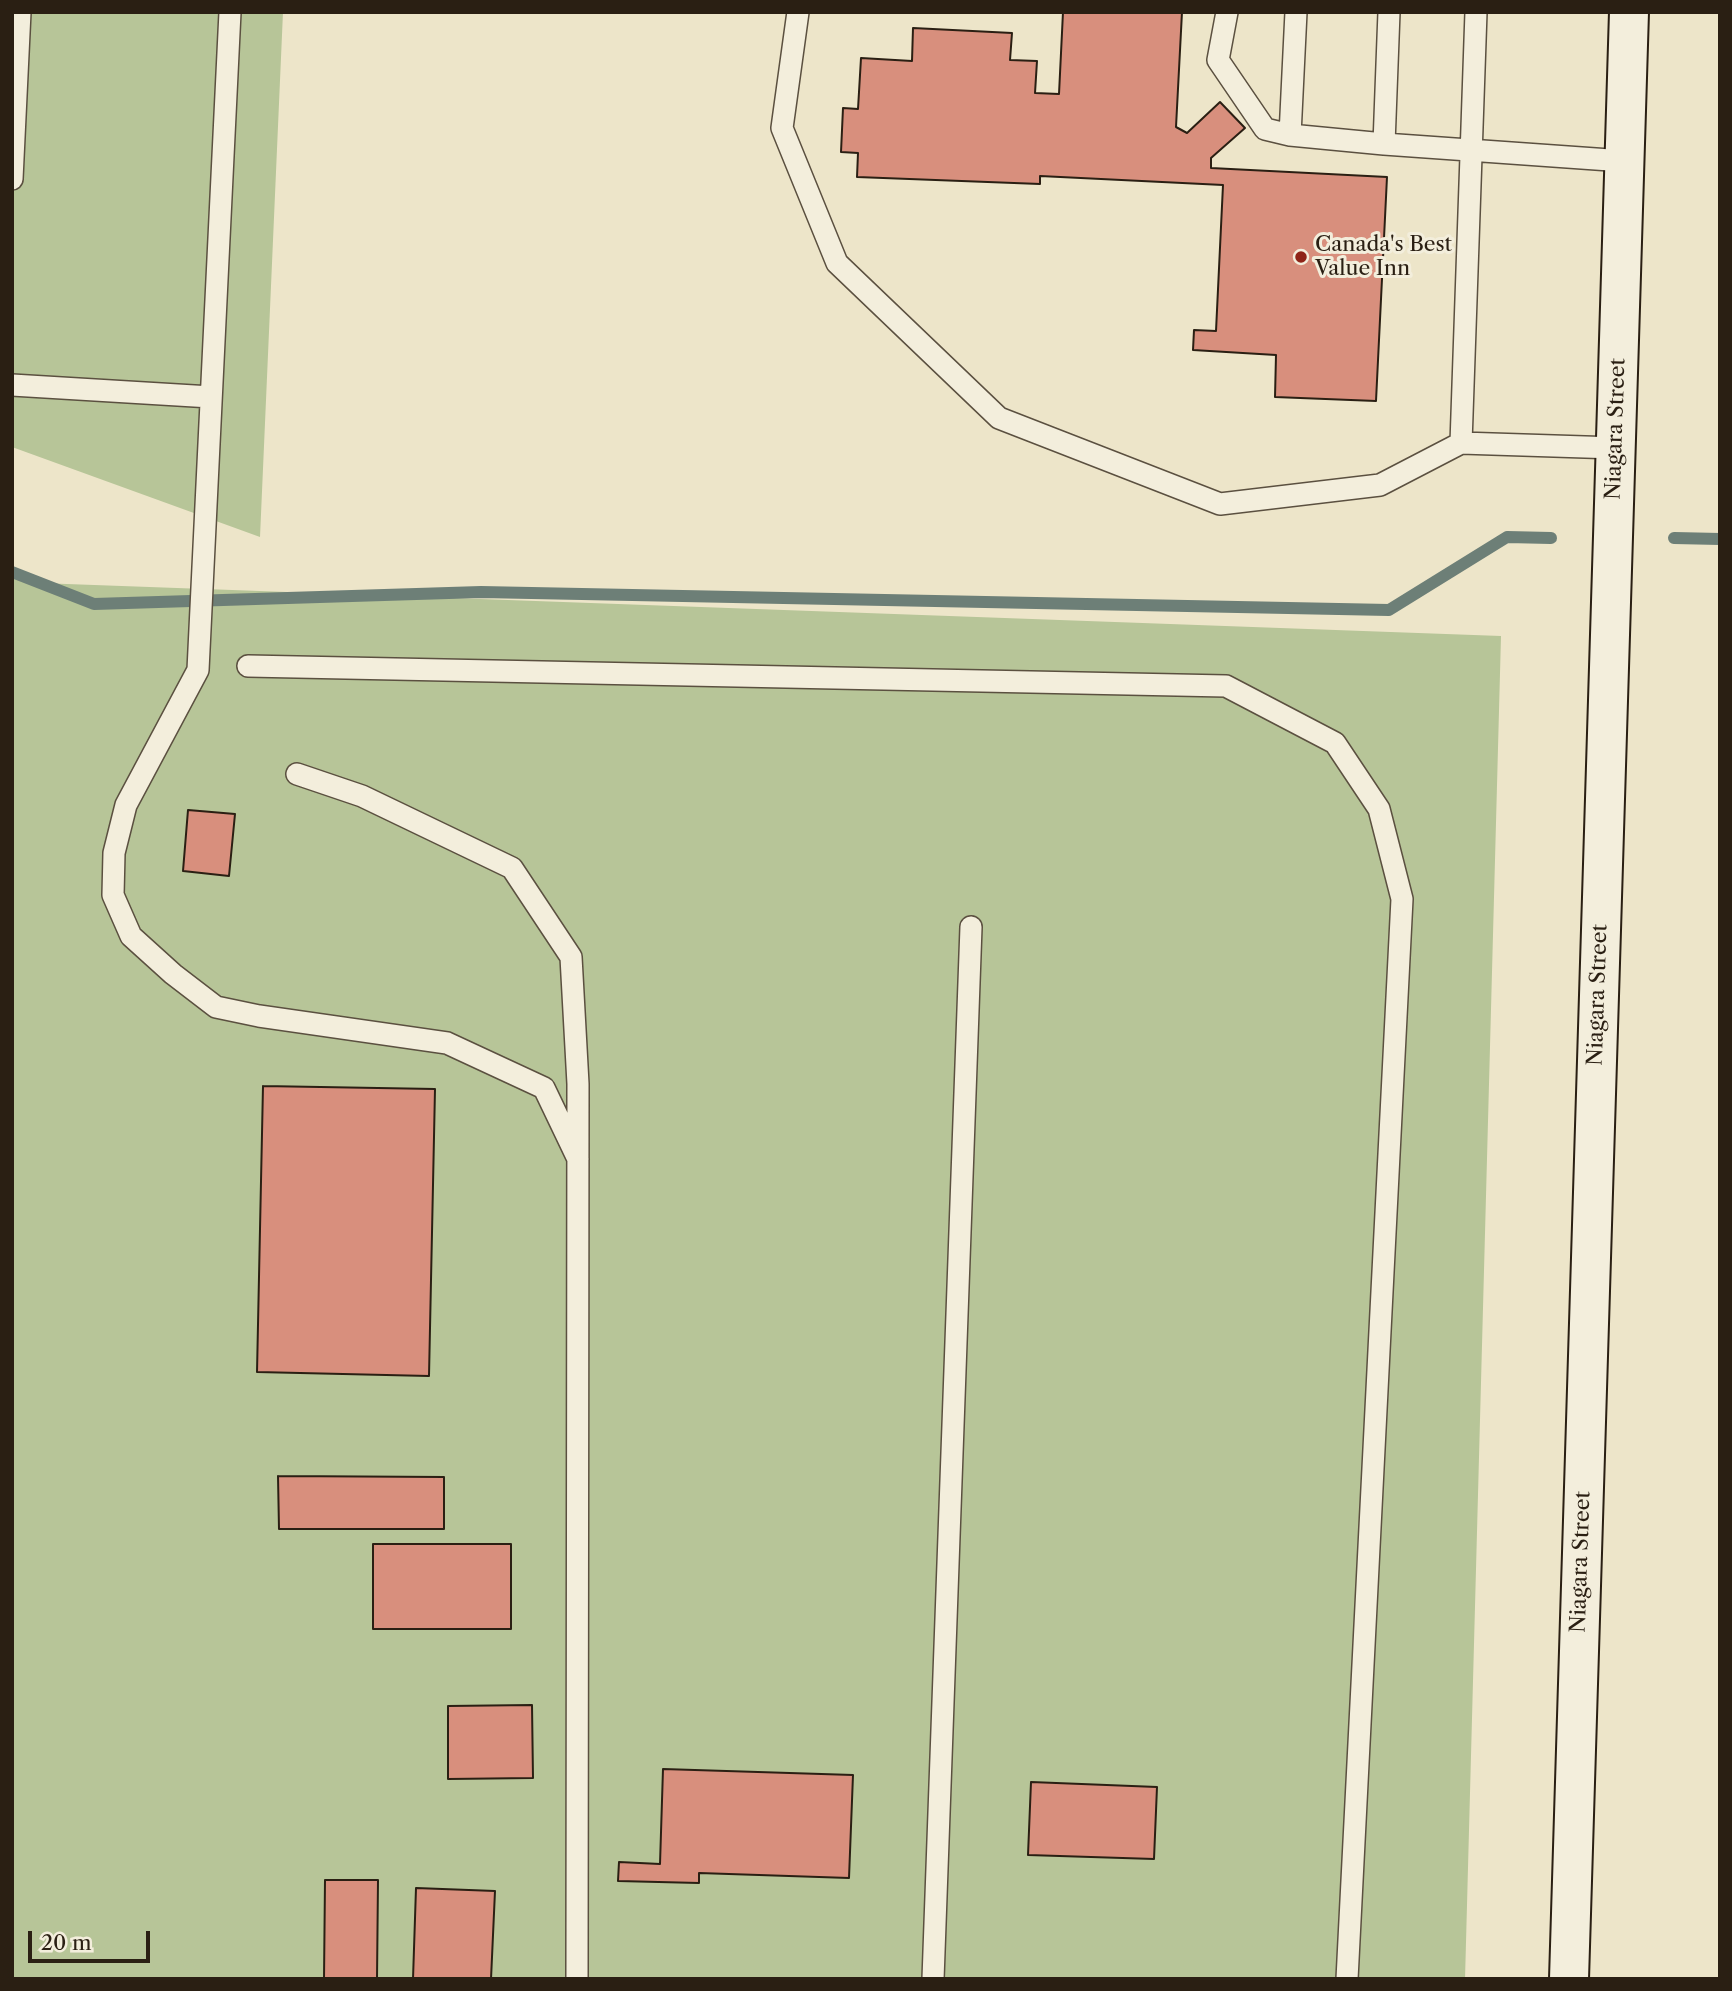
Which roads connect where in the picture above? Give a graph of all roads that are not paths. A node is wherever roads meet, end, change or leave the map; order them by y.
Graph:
1 (20, 12) edge
2 (230, 12) edge
3 (798, 12) edge
4 (1227, 12) edge
5 (1296, 12) edge
6 (1389, 12) edge
7 (1476, 12) edge
8 (1629, 12) edge
9 (1290, 135) junction
10 (1384, 144) junction
11 (1471, 152) junction
12 (1624, 161) junction
13 (12, 179) edge
14 (12, 384) edge
15 (211, 397) junction
16 (1461, 443) junction
17 (1616, 448) junction
18 (248, 666) dead end
19 (297, 774) dead end
20 (971, 927) dead end
21 (578, 1159) junction
22 (577, 1979) edge
23 (933, 1979) edge
24 (1347, 1979) edge
25 (1569, 1979) edge

1 - 13 lane
2 - 15 lane
3 - 16 lane
4 - 9 lane
5 - 9 lane
6 - 10 lane
7 - 11 lane
8 - 12 main road, Niagara Street
9 - 10 lane
10 - 11 lane
11 - 12 lane
11 - 16 lane
12 - 17 main road, Niagara Street
14 - 15 lane
15 - 21 lane
16 - 17 lane
17 - 25 main road, Niagara Street
18 - 24 lane
19 - 21 lane
20 - 23 lane
21 - 22 lane

